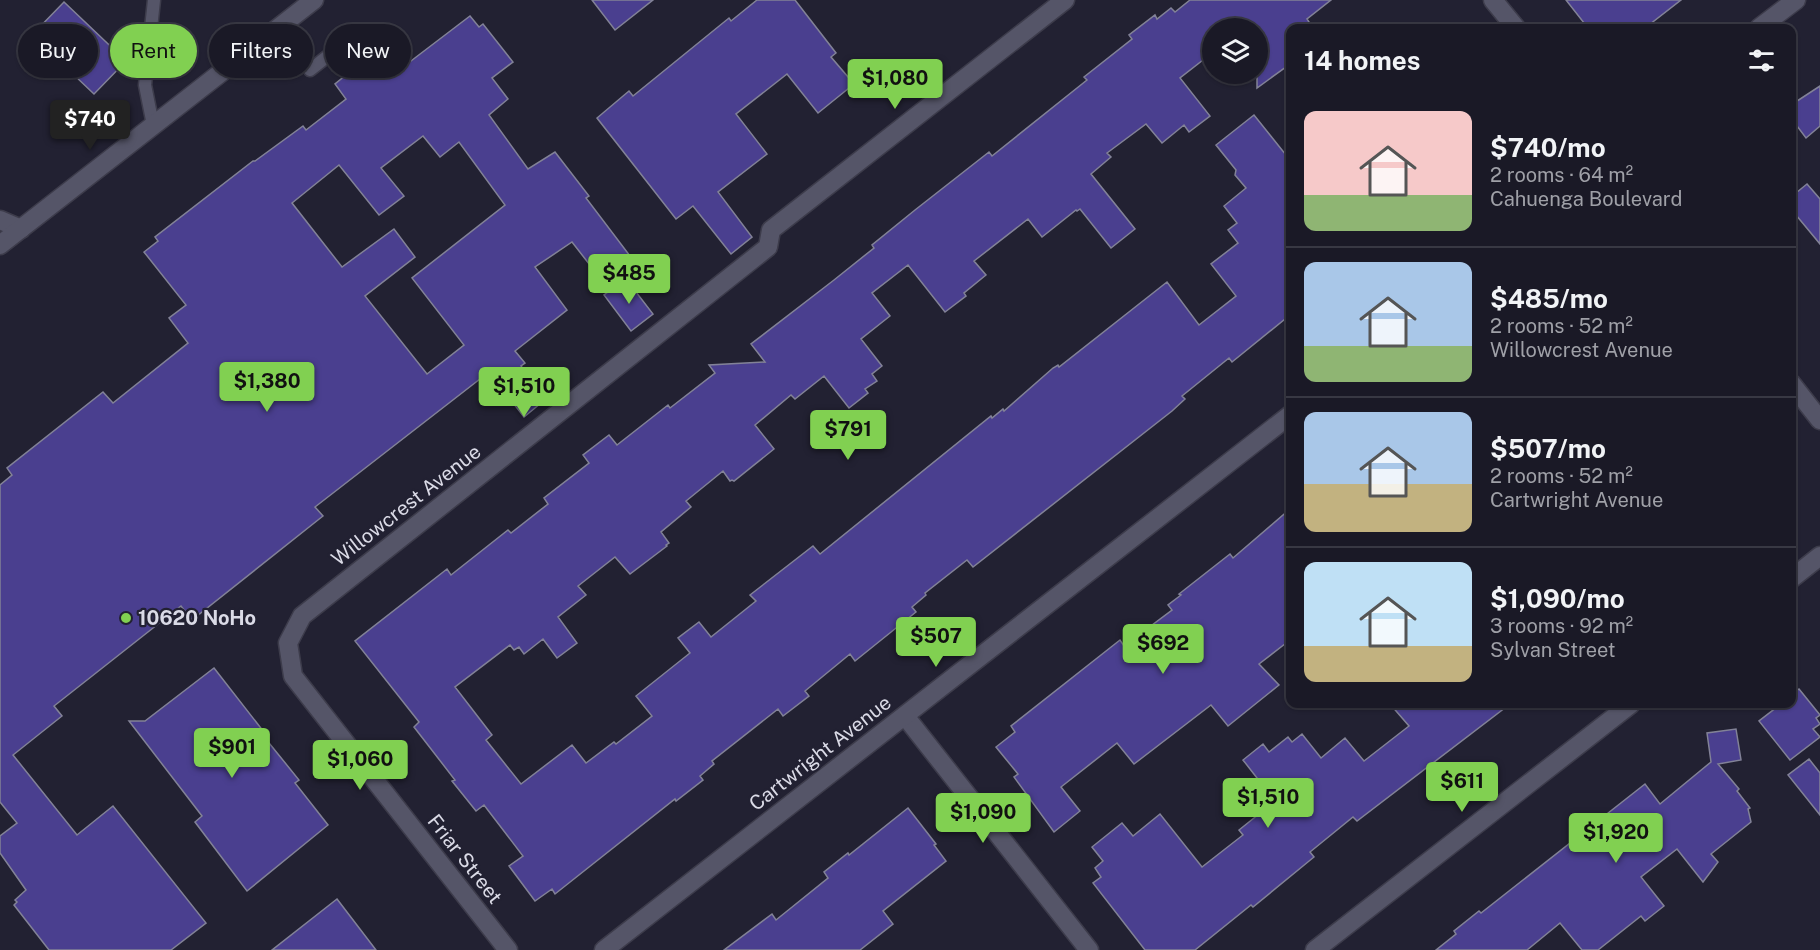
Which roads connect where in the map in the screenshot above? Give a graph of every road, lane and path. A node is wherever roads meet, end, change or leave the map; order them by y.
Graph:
1 (154, 0) edge
2 (314, 0) edge
3 (1065, 0) edge
4 (1493, 0) edge
5 (1796, 0) edge
6 (1513, 24) edge
7 (1765, 24) edge
8 (325, 58) edge
9 (313, 68) edge
10 (153, 125) junction
11 (0, 220) edge
12 (21, 229) junction
13 (0, 245) edge
14 (1796, 389) edge
15 (1286, 418) edge
16 (1820, 420) edge
17 (1820, 556) edge
18 (1796, 575) edge
19 (302, 616) joint
20 (1626, 708) edge
21 (905, 716) junction
22 (508, 950) edge
23 (604, 950) edge
24 (1089, 950) edge
25 (1316, 950) edge

1 - 10 lane
2 - 10 street
3 - 19 street, Willowcrest Avenue
4 - 6 street
5 - 7 street
8 - 9 lane
10 - 12 street
11 - 12 street
12 - 13 street
14 - 16 street
15 - 21 street, Cartwright Avenue
17 - 18 street
19 - 22 street, Friar Street
20 - 25 street
21 - 23 street, Cartwright Avenue
21 - 24 street

